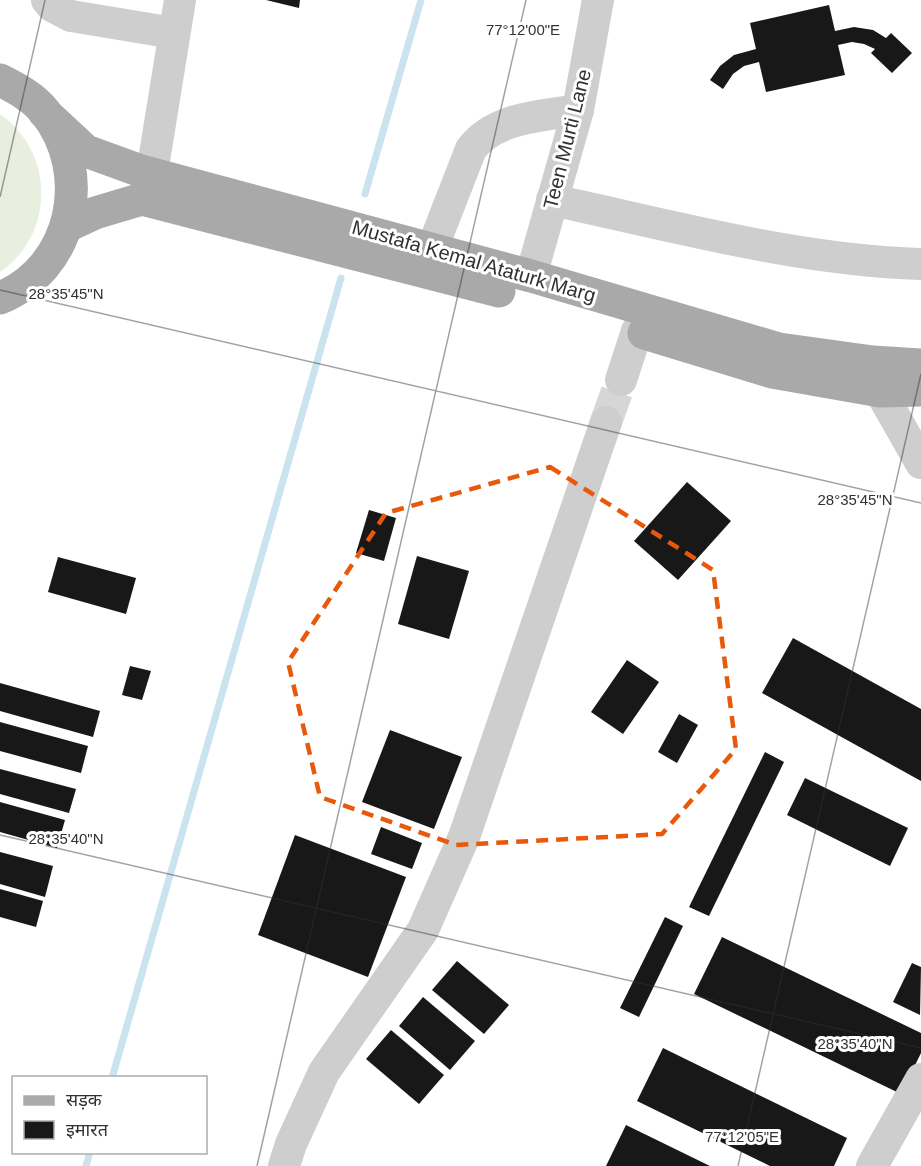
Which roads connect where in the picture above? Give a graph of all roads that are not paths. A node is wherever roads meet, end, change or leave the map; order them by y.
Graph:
1 (47, 0) edge
2 (180, 0) edge
3 (598, 0) edge
4 (174, 33) junction
5 (0, 80) edge
6 (578, 110) junction
7 (44, 112) junction
8 (152, 173) junction
9 (552, 200) junction
10 (68, 226) junction
11 (432, 249) junction
12 (921, 264) edge
13 (531, 276) junction
14 (0, 298) edge
15 (637, 331) junction
16 (921, 365) edge
17 (621, 380) tunnel mouth
18 (921, 390) edge
19 (880, 391) junction
20 (606, 422) tunnel mouth
21 (921, 463) edge
22 (921, 1080) edge
23 (284, 1166) edge
24 (872, 1166) edge

1 - 4 street
2 - 4 street
3 - 6 street, Teen Murti Lane
4 - 8 street
5 - 7 main road
6 - 9 street, Teen Murti Lane
6 - 11 street
7 - 8 main road, Mustafa Kemal Ataturk Marg
7 - 10 main road
8 - 11 main road, Mustafa Kemal Ataturk Marg
9 - 12 street
9 - 13 street, Teen Murti Lane
10 - 14 main road
10 - 15 main road, Mustafa Kemal Ataturk Marg
11 - 13 main road, Mustafa Kemal Ataturk Marg
13 - 16 main road, Mustafa Kemal Ataturk Marg
15 - 17 street
15 - 19 main road, Mustafa Kemal Ataturk Marg
18 - 19 main road, Mustafa Kemal Ataturk Marg
19 - 21 street
20 - 23 street
22 - 24 street

